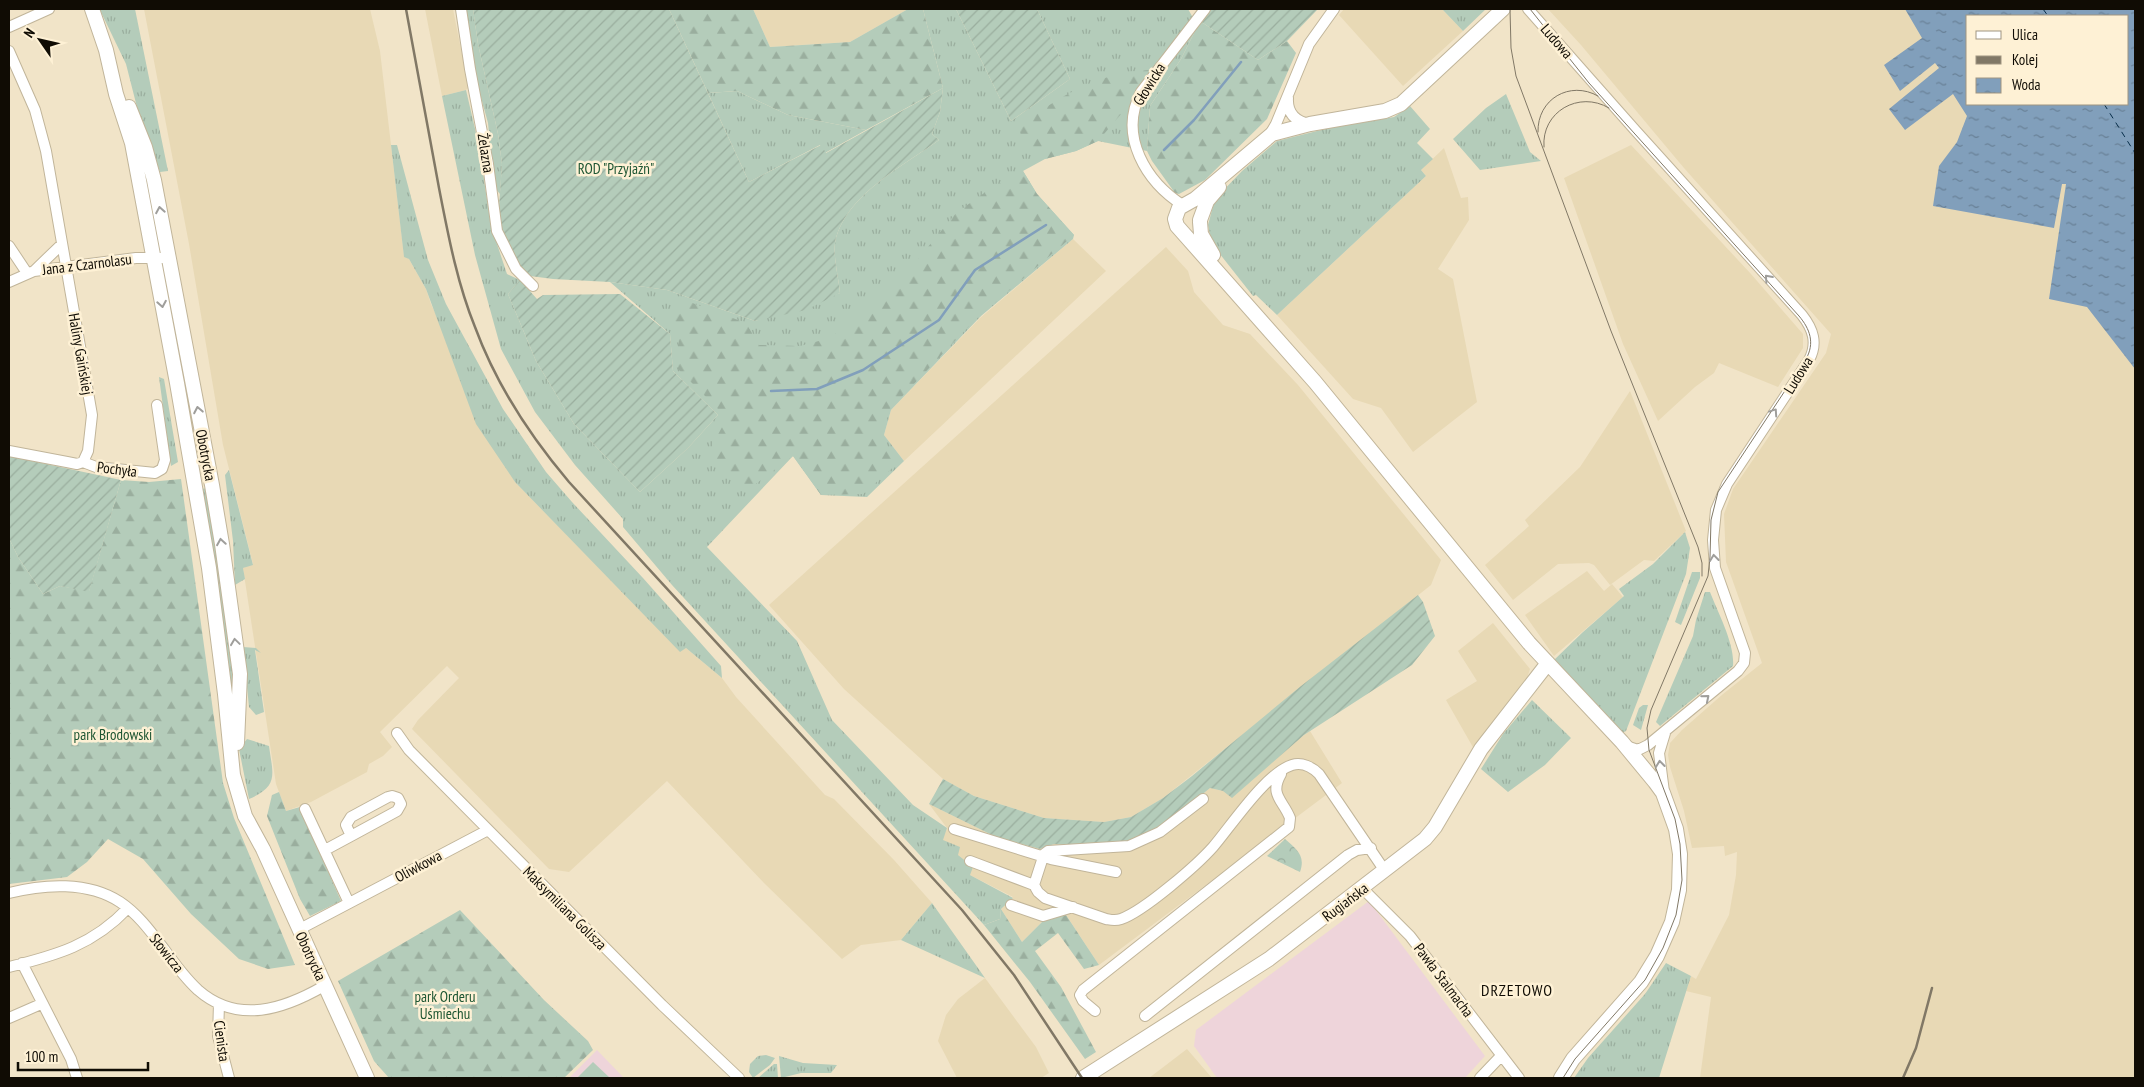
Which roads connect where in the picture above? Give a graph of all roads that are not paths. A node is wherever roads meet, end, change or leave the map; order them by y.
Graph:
1 (49, 9) edge
2 (92, 9) edge
3 (461, 9) edge
4 (1205, 9) edge
5 (1334, 9) edge
6 (1503, 9) edge
7 (1528, 9) edge
8 (9, 27) edge
9 (9, 51) edge
10 (111, 68) junction
11 (1289, 92) junction
12 (1310, 124) junction
13 (1268, 137) junction
14 (1252, 151) junction
15 (1182, 208) junction
16 (1200, 221) junction
17 (1180, 229) junction
18 (62, 244) junction
19 (9, 246) edge
20 (153, 257) junction
21 (169, 258) junction
22 (66, 267) junction
23 (30, 272) junction
24 (9, 282) edge
25 (533, 286) dead end
26 (1238, 296) junction
27 (157, 405) dead end
28 (9, 450) edge
29 (83, 462) junction
30 (1548, 663) junction
31 (1668, 729) junction
32 (397, 733) dead end
33 (1622, 742) junction
34 (1282, 772) junction
35 (1203, 798) dead end
36 (1666, 800) junction
37 (305, 809) dead end
38 (954, 829) dead end
39 (488, 830) junction
40 (351, 836) junction
41 (1370, 848) junction
42 (262, 849) junction
43 (325, 850) junction
44 (1043, 856) junction
45 (970, 861) dead end
46 (1385, 871) junction
47 (1116, 872) dead end
48 (1034, 885) junction
49 (1362, 888) junction
50 (9, 892) edge
51 (349, 903) junction
52 (1011, 905) dead end
53 (1073, 907) junction
54 (128, 908) junction
55 (298, 930) junction
56 (22, 964) junction
57 (9, 967) edge
58 (324, 986) junction
59 (41, 1004) junction
60 (219, 1004) junction
61 (1094, 1011) dead end
62 (1145, 1016) dead end
63 (9, 1018) edge
64 (1501, 1056) junction
65 (361, 1063) junction
66 (77, 1078) edge
67 (229, 1078) edge
68 (367, 1078) edge
69 (372, 1078) edge
70 (739, 1078) edge
71 (1083, 1078) edge
72 (1480, 1078) edge
73 (1518, 1078) edge
74 (1561, 1078) edge

1 - 8 street
2 - 10 street, Obotrycka
3 - 25 street, Żelazna
4 - 15 street, Głowicka
5 - 11 street
6 - 12 street
31 -> 7 street, Ludowa
9 - 18 street, Haliny Gaińskiej
10 - 20 street, Obotrycka
21 -> 10 street, Obotrycka
11 - 12 street
11 - 13 street
12 - 13 street
13 - 14 street
14 - 15 street
14 - 16 street
15 - 16 street
15 - 17 street
16 - 17 street
16 - 26 street
17 - 26 street
18 - 22 street, Haliny Gaińskiej
18 - 23 street
19 - 23 street
20 - 21 street, Jana z Czarnolasu
20 - 22 street, Jana z Czarnolasu
20 -> 42 street, Obotrycka
42 -> 21 street, Obotrycka
22 - 23 street, Jana z Czarnolasu
22 - 29 street, Haliny Gaińskiej
23 - 24 street, Jana z Czarnolasu
26 - 30 street
27 - 29 street, Pochyła
28 - 29 street, Pochyła
30 - 33 street
30 - 46 street, Rugiańska
31 - 33 street, Ludowa
36 -> 31 street, Ludowa
32 - 39 street, Maksymiliana Golisza
33 - 36 street
34 - 41 street
34 - 53 street
34 - 61 street
35 - 44 street
36 - 74 street
37 - 43 street
38 - 44 street
39 - 51 street, Oliwkowa
39 - 70 street, Maksymiliana Golisza
40 - 40 street
40 - 43 street
41 - 46 street
41 - 62 street
42 - 55 street, Obotrycka
43 - 51 street
44 - 47 street
44 - 48 street
45 - 48 street
46 - 49 street, Rugiańska
48 - 53 street
49 - 64 street, Pawła Stalmacha
49 - 71 street, Rugiańska
50 - 54 street, Słowicza
51 - 55 street, Oliwkowa
52 - 53 street
54 - 56 street
54 - 60 street, Słowicza
55 - 58 street, Obotrycka
56 - 57 street
56 - 59 street
58 - 60 street, Słowicza
58 - 65 street, Obotrycka
59 - 63 street
59 - 66 street
60 - 67 street, Cienista
64 - 72 street
64 - 73 street, Pawła Stalmacha
65 - 68 street, Obotrycka
65 - 69 street, Obotrycka

